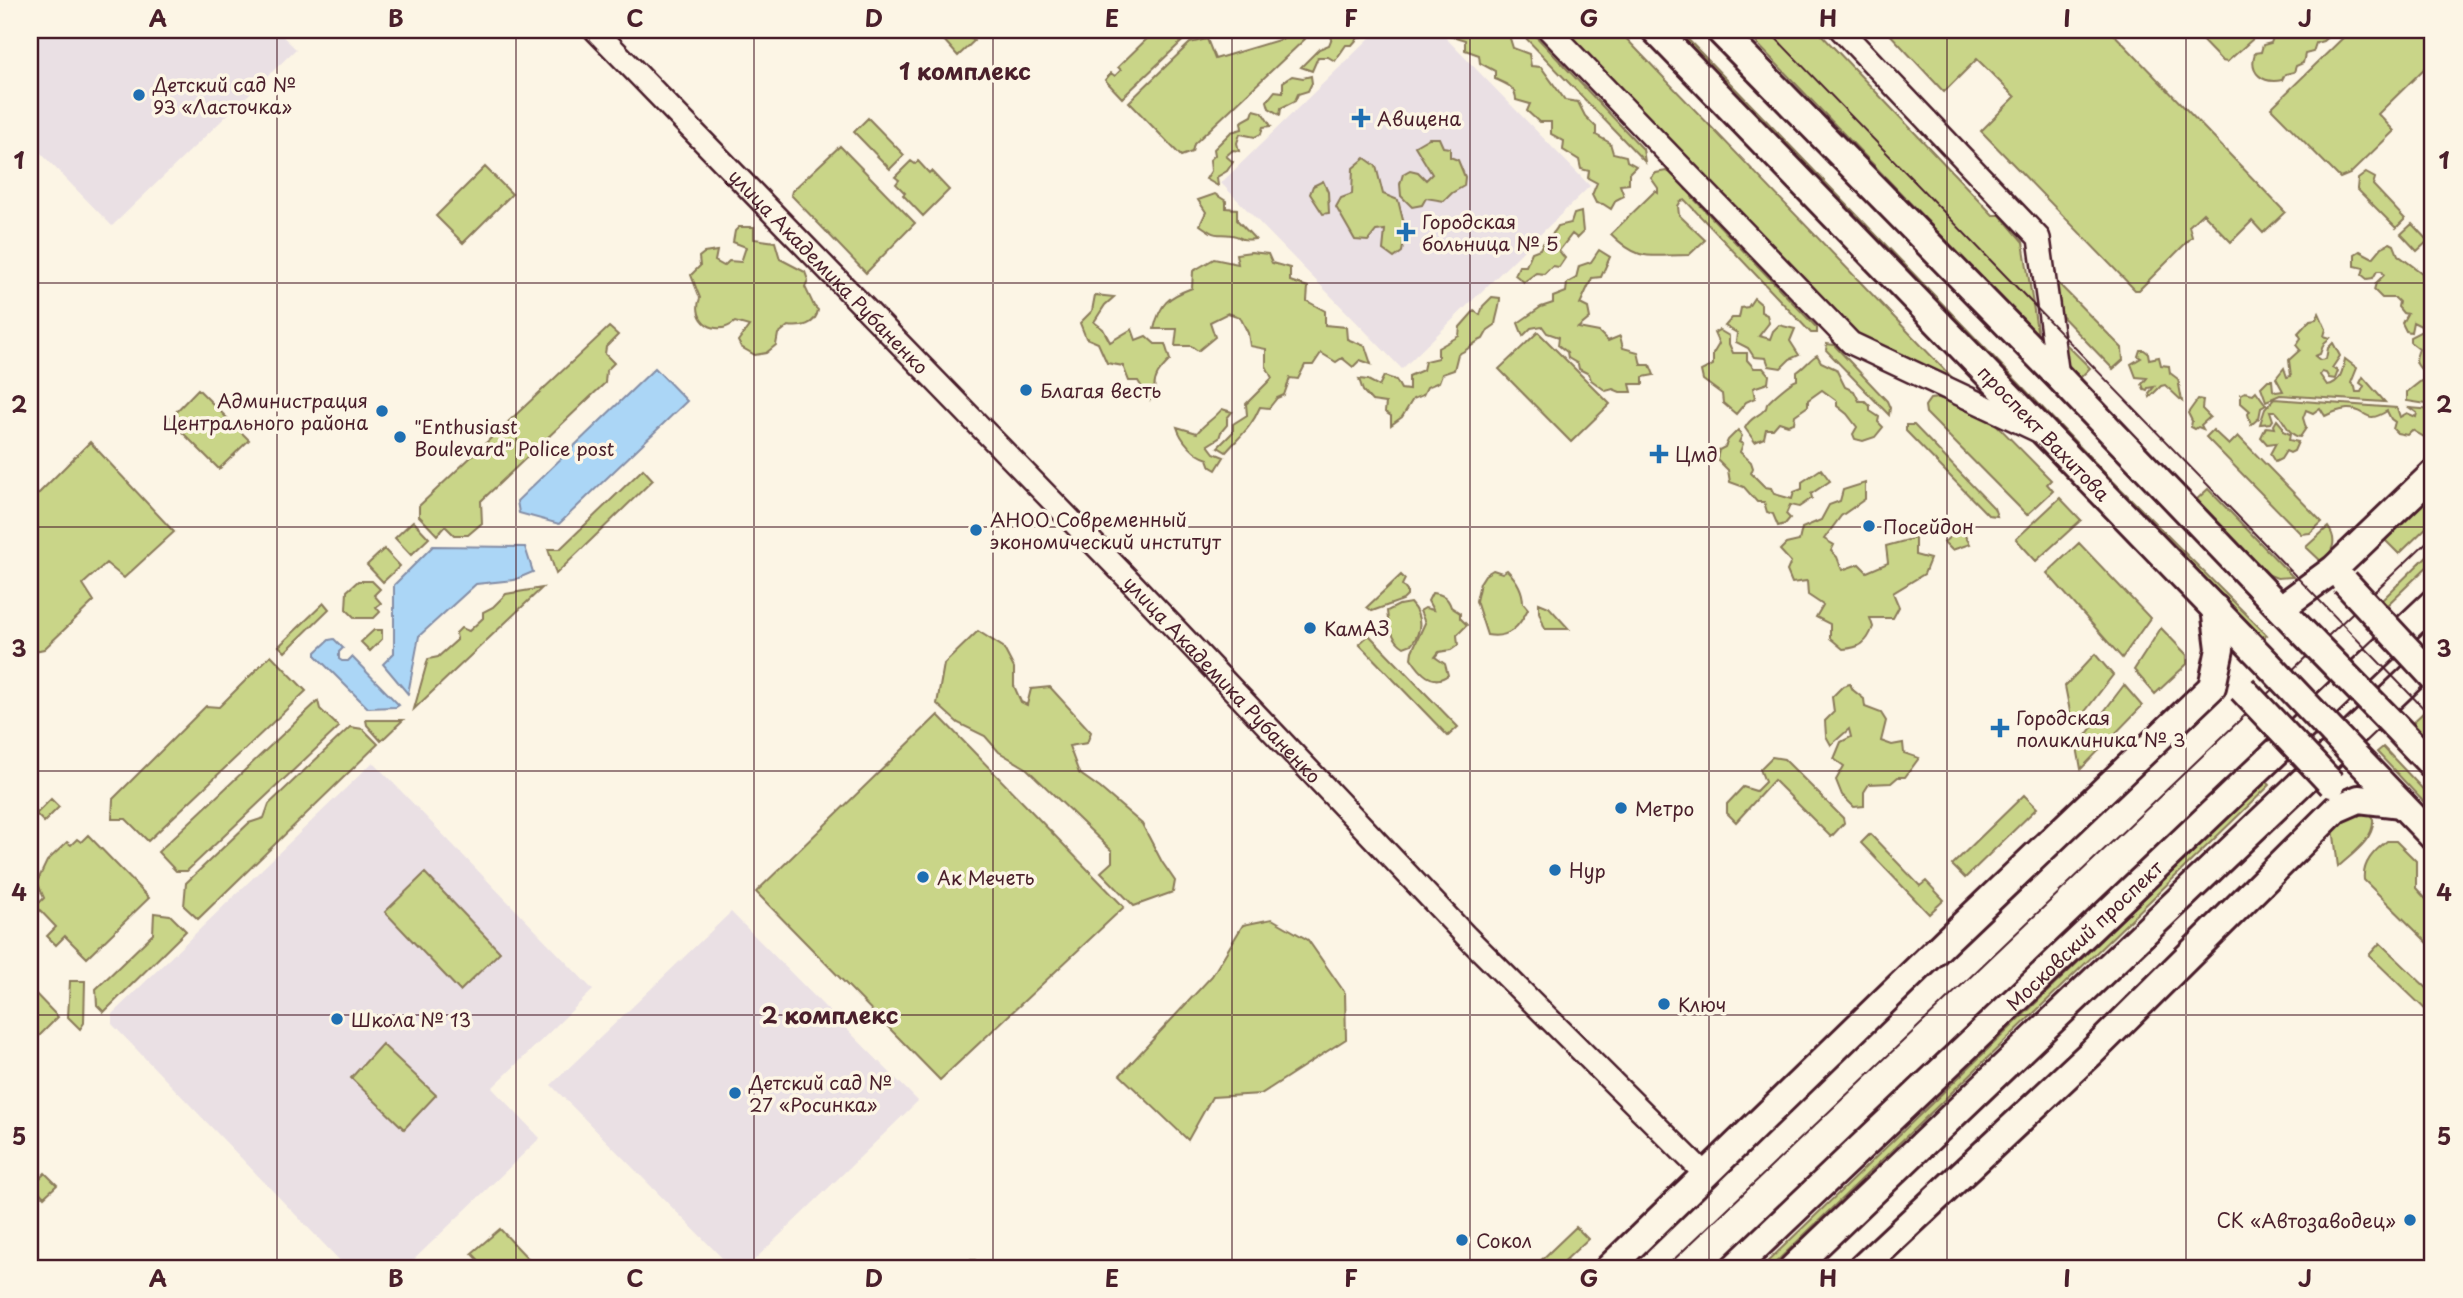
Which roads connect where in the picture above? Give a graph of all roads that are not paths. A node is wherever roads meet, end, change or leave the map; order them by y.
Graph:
1 (595, 30) edge
2 (1549, 30) edge
3 (1655, 30) edge
4 (1719, 30) edge
5 (1842, 30) edge
6 (2058, 376) junction
7 (2048, 436) junction
8 (2433, 474) edge
9 (2339, 575) junction
10 (2433, 603) edge
11 (2215, 608) junction
12 (2281, 608) junction
13 (2433, 657) edge
14 (2433, 677) edge
15 (2212, 687) junction
16 (2433, 766) edge
17 (2334, 797) junction
18 (2400, 804) junction
19 (2433, 837) edge
20 (1706, 1175) junction
21 (1609, 1268) edge
22 (1734, 1268) edge
23 (1793, 1268) edge
24 (1862, 1268) edge

1 - 20 street, улица Академика Рубаненко
2 - 7 street
3 - 7 main road, проспект Вахитова
4 - 6 main road
5 - 6 street
6 - 12 main road
7 - 11 main road, проспект Вахитова
8 - 9 main road
9 - 12 main road
9 - 14 main road, bridge
10 - 22 main road, Московский проспект
11 - 15 main road
11 - 18 main road, проспект Вахитова, bridge
12 - 16 main road, bridge
13 - 23 main road, Московский проспект
15 - 17 main road, bridge
15 - 20 main road
17 - 18 main road
17 - 24 main road
18 - 19 main road, проспект Вахитова
20 - 21 main road

